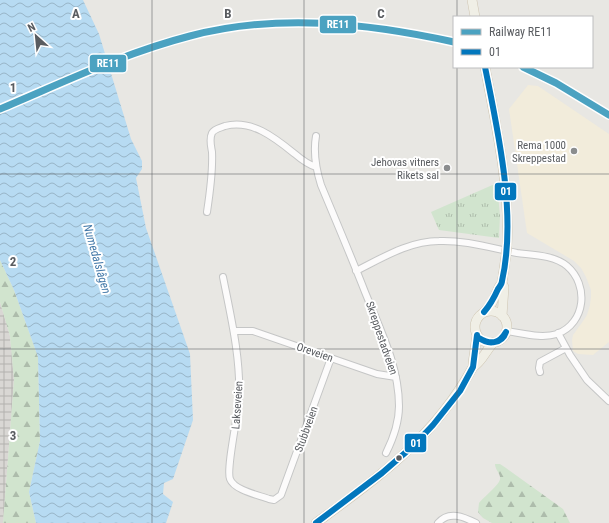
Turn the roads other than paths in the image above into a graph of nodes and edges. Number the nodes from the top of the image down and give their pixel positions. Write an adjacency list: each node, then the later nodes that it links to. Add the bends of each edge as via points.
1 (472, 0): 2 (main road)
2 (475, 16)
3 (486, 70): 9 (main road, via 505,180 508,218)
4 (316, 136): 5 (street, Skreppestadveien)
5 (316, 167): 6 (street, via 260,130 248,125 234,124 216,129 212,132 211,138 212,167); 7 (street, Skreppestadveien)
6 (207, 212)
7 (356, 271): 14 (street, via 399,250 439,241 460,242 557,260 572,272 580,285 582,300 577,318); 21 (street, Skreppestadveien, via 388,348)
8 (223, 277): 12 (street, Lakseveien)
9 (502, 284): 10 (main road); 11 (main road)
10 (484, 312): 11 (main road, via 495,311); 15 (main road, via 475,322)
11 (502, 316): 13 (main road, via 506,323)
12 (234, 331): 18 (street, Oreveien, via 253,331); 24 (street, Lakseveien, via 239,400 228,474 232,483 238,487 269,499)
13 (506, 331): 14 (street, via 546,336); 16 (main road, via 502,338)
14 (558, 334): 17 (street)
15 (477, 335): 16 (main road, via 484,342); 19 (main road)
16 (494, 342): 19 (main road)
17 (566, 348): 20 (street, via 540,362); 22 (street, via 587,380)
18 (331, 358): 21 (street, Oreveien, via 377,374); 24 (street, Stubbveien, via 284,490)
19 (473, 367): 25 (main road, via 448,408 413,446)
20 (540, 372)
21 (396, 377): 23 (street, Skreppestadveien, via 398,420)
22 (609, 401)
23 (386, 453)
24 (278, 498)
25 (316, 523)
26 (438, 523): 27 (street, via 452,516 464,517)
27 (476, 523)

